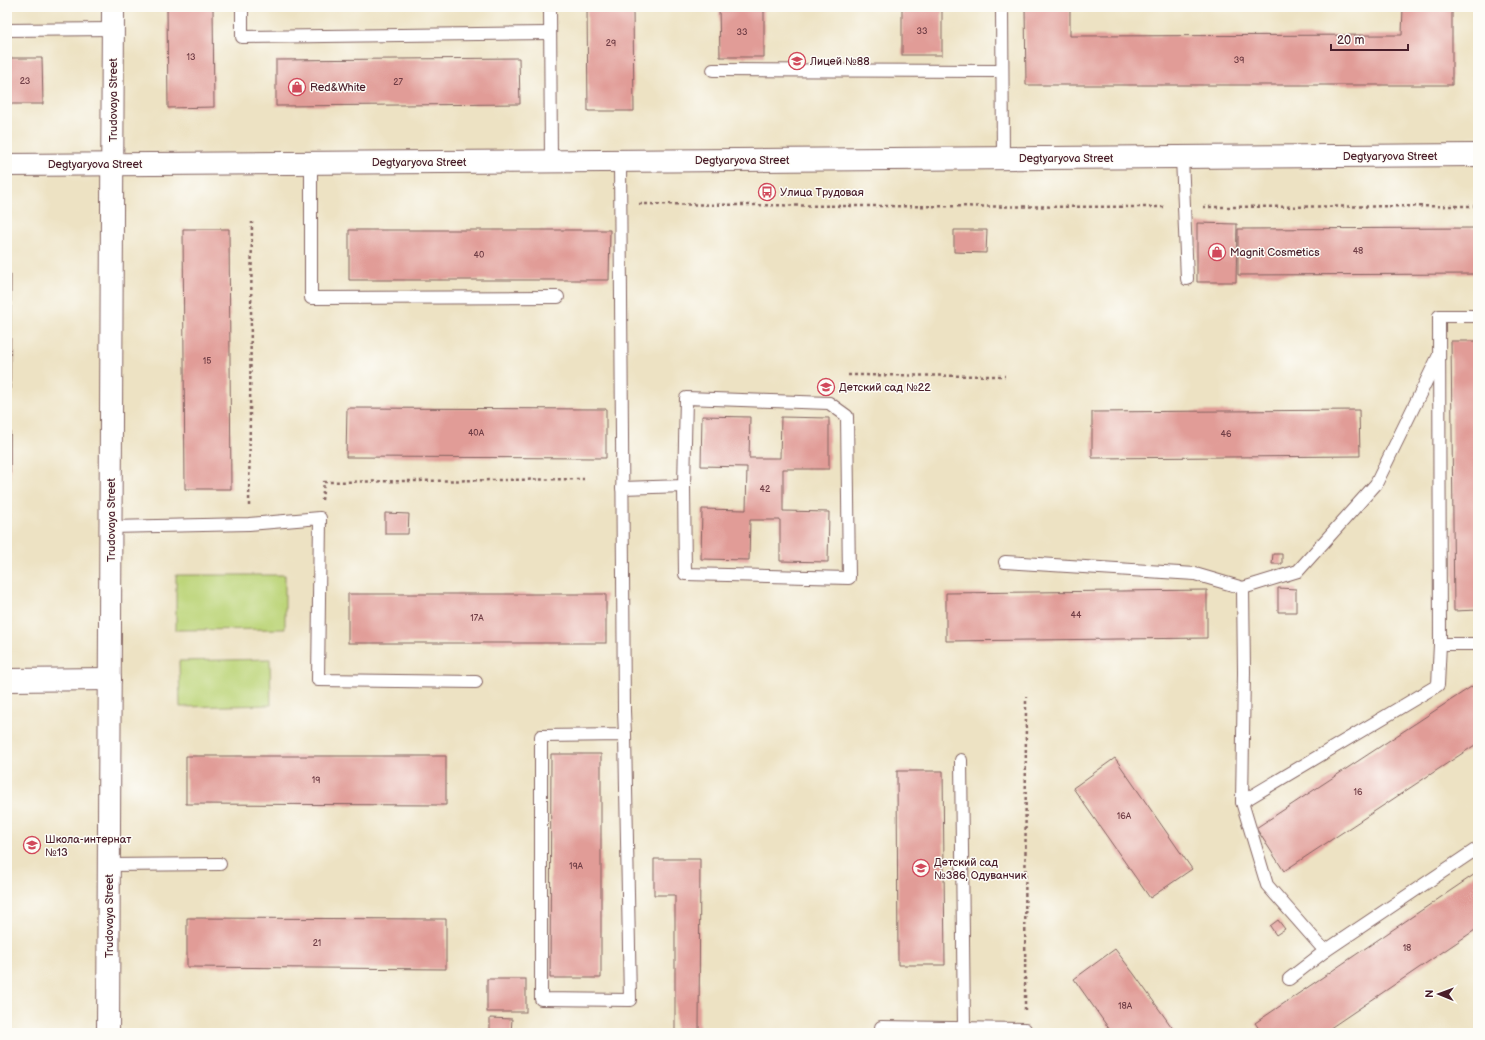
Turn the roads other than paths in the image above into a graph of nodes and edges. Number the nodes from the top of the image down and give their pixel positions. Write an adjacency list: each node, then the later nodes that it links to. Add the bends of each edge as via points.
1 (113, 7): 5 (street, Trudovaya Street)
2 (242, 7): 7 (lane, via 242,37)
3 (550, 7): 7 (lane)
4 (1002, 7): 9 (lane)
5 (113, 29): 6 (lane); 16 (street, Trudovaya Street)
6 (7, 30)
7 (550, 33): 13 (lane)
8 (713, 70): 9 (lane)
9 (1002, 71): 12 (lane)
10 (1478, 155): 11 (street, Degtyaryova Street)
11 (1182, 157): 12 (street, Degtyaryova Street); 18 (lane)
12 (1003, 158): 14 (street, Degtyaryova Street)
13 (551, 161): 14 (street, Degtyaryova Street); 15 (street, Degtyaryova Street)
14 (620, 161): 23 (lane)
15 (311, 163): 16 (street, Degtyaryova Street); 19 (lane, via 311,298)
16 (113, 164): 17 (street, Degtyaryova Street); 24 (street, Trudovaya Street)
17 (7, 165)
18 (1186, 279)
19 (558, 297)
20 (1478, 316): 21 (lane, via 1438,316)
21 (1439, 355): 26 (lane, via 1376,484 1298,572); 27 (lane)
22 (684, 486): 22 (lane, via 685,574 849,578 846,416 829,403 686,398); 23 (lane)
23 (622, 488): 32 (lane)
24 (111, 527): 29 (street, Trudovaya Street); 31 (lane, via 249,524 320,518 318,680)
25 (1005, 562): 26 (lane, via 1195,574)
26 (1243, 588): 34 (lane)
27 (1440, 644): 28 (lane); 34 (lane, via 1438,685)
28 (1478, 644)
29 (110, 679): 30 (street); 37 (street, Trudovaya Street)
30 (7, 680)
31 (476, 682)
32 (625, 735): 32 (lane, via 630,1000 541,999 541,736)
33 (961, 760): 41 (lane)
34 (1242, 802): 38 (lane, via 1267,885)
35 (1478, 848): 38 (lane)
36 (220, 864): 37 (lane)
37 (109, 865): 43 (street, Trudovaya Street)
38 (1325, 951): 39 (lane)
39 (1289, 979)
40 (881, 1028): 41 (lane)
41 (964, 1028): 42 (lane)
42 (1025, 1031)
43 (108, 1033)

